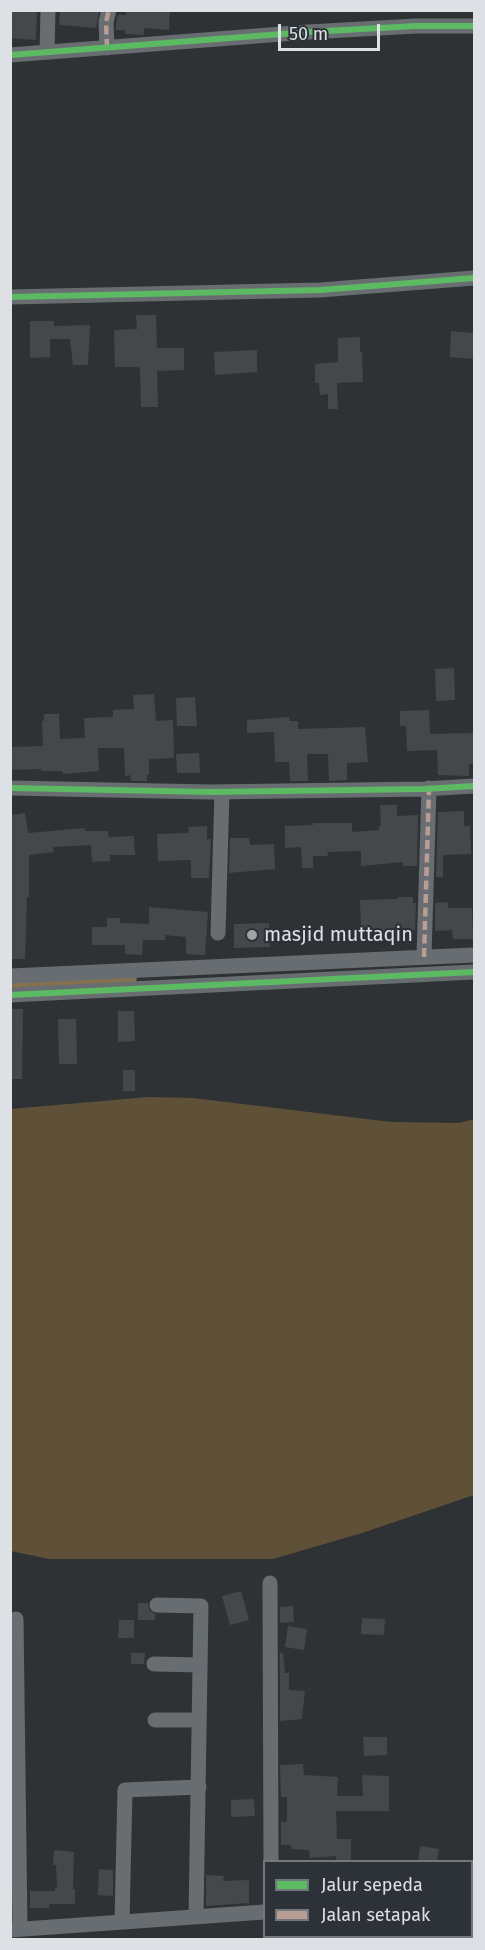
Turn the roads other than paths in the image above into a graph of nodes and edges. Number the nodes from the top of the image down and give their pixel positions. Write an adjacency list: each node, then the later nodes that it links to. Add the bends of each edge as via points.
1 (48, 10): 5 (street)
2 (109, 10): 4 (street)
3 (474, 26): 4 (street, via 308,32)
4 (107, 48): 5 (street)
5 (47, 52): 6 (street)
6 (10, 55)
7 (474, 278): 8 (street, via 320,290)
8 (10, 297)
9 (474, 786): 11 (street)
10 (10, 788): 12 (street)
11 (429, 788): 12 (street); 15 (street)
12 (222, 792): 13 (street)
13 (218, 933)
14 (474, 955): 15 (street)
15 (424, 957): 17 (street)
16 (474, 972): 18 (street)
17 (10, 976)
18 (10, 995)
19 (270, 1583): 27 (street)
20 (157, 1605): 23 (street, via 201,1606)
21 (16, 1619): 31 (street)
22 (154, 1664): 23 (street)
23 (200, 1665): 25 (street)
24 (155, 1720): 25 (street)
25 (199, 1720): 26 (street)
26 (199, 1787): 29 (street); 30 (street, via 125,1790)
27 (271, 1860)
28 (263, 1912): 29 (street)
29 (196, 1917): 30 (street)
30 (122, 1922): 31 (street)
31 (15, 1929)

